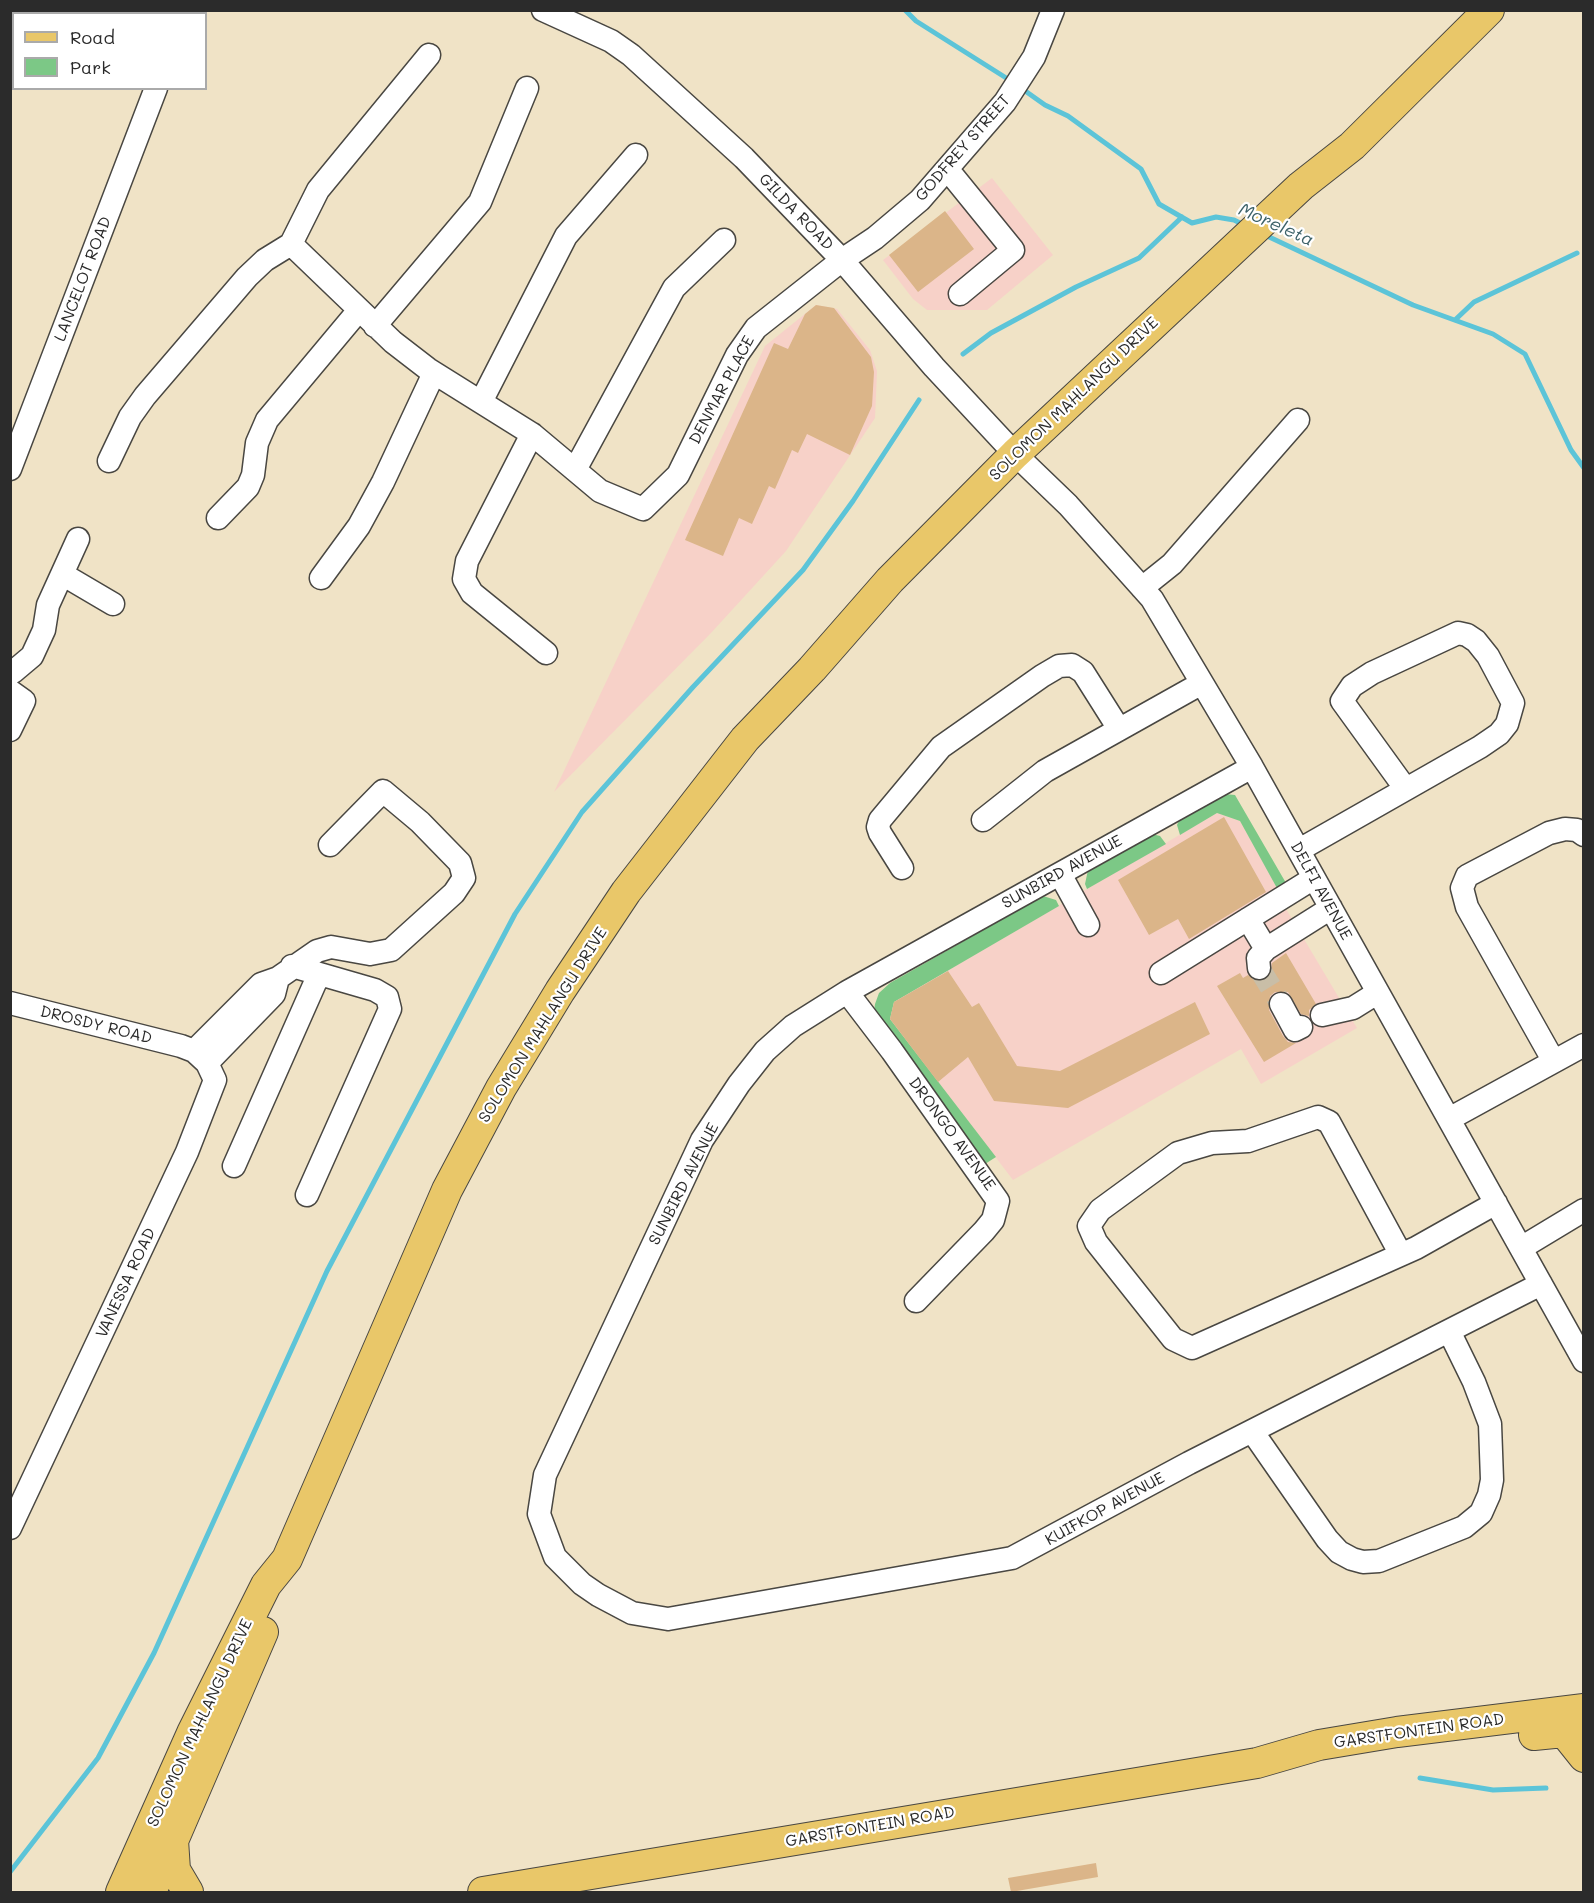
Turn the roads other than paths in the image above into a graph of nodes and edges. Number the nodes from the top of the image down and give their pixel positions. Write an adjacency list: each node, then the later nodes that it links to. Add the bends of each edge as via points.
1 (543, 10): 11 (street, GILDA ROAD, via 611,41 631,55 744,158)
2 (1053, 10): 8 (street, GODFREY STREET, via 1034,57 1005,102)
3 (1489, 10): 19 (main road, SOLOMON MAHLANGU DRIVE, via 1237,256 1128,375)
4 (429, 55): 10 (street, via 318,190)
5 (527, 88): 14 (street, via 480,202)
6 (155, 90): 22 (street, LANCELOT ROAD)
7 (636, 155): 16 (street, via 566,236)
8 (948, 170): 11 (street, GODFREY STREET, via 897,220); 12 (street, via 1013,250)
9 (724, 240): 21 (street, via 674,288)
10 (291, 244): 13 (street); 20 (street, via 247,277 145,396 130,417)
11 (842, 260): 19 (street, GILDA ROAD); 21 (street, DENMAR PLACE, via 746,340 678,475 644,509 600,491)
12 (960, 294)
13 (359, 310): 14 (street); 23 (street, via 267,420 257,443 248,487)
14 (375, 326): 15 (street)
15 (434, 373): 16 (street); 26 (street, via 378,491)
16 (481, 402): 18 (street)
17 (1298, 420): 27 (street, via 1172,564)
18 (532, 434): 21 (street); 29 (street, via 467,561 464,579 472,593)
19 (1021, 460): 27 (street, DELFI AVENUE, via 1068,505); 71 (main road, SOLOMON MAHLANGU DRIVE, via 908,584 812,669 745,738 626,892 501,1088 447,1190)
20 (110, 461)
21 (576, 468)
22 (10, 469)
23 (218, 518)
24 (78, 539): 25 (street)
25 (62, 574): 28 (street); 30 (street, via 32,657)
26 (321, 578)
27 (1142, 588): 31 (street, DELFI AVENUE)
28 (113, 604)
29 (546, 653)
30 (11, 678): 33 (street, via 24,701)
31 (1202, 683): 32 (street); 34 (street, DELFI AVENUE)
32 (1119, 729): 36 (street, via 1045,771); 40 (street, via 1083,672 1072,665 1059,666 1042,676 941,747 880,820 880,833)
33 (10, 730)
34 (1252, 767): 39 (street, DELFI AVENUE); 41 (street, SUNBIRD AVENUE)
35 (1405, 788): 35 (street, via 1342,701 1352,686 1372,673 1458,633 1467,635 1488,656 1513,703 1512,714 1499,734); 39 (street)
36 (983, 820)
37 (1584, 836): 57 (street, via 1577,830 1549,833 1467,876 1462,888 1467,907)
38 (330, 845): 46 (street, via 383,791 460,863 464,878 454,893 391,950 370,954 323,948)
39 (1299, 850): 42 (street, DELFI AVENUE)
40 (902, 868)
41 (1060, 874): 45 (street); 49 (street, SUNBIRD AVENUE)
42 (1314, 878): 43 (street, DELFI AVENUE); 44 (street)
43 (1331, 908): 44 (street, via 1263,958); 50 (street, DELFI AVENUE)
44 (1248, 919): 47 (street)
45 (1088, 925)
46 (285, 972): 48 (street); 56 (street, via 274,994)
47 (1161, 973)
48 (319, 974): 59 (street); 60 (street, via 375,990 387,997 390,1009)
49 (847, 992): 66 (street, DRONGO AVENUE, via 998,1201 993,1220 984,1231); 72 (street, SUNBIRD AVENUE, via 793,1026 765,1051 702,1140 545,1475 539,1514 555,1557 582,1584)
50 (1377, 993): 53 (street, via 1353,1008); 58 (street, DELFI AVENUE)
51 (10, 1003): 56 (street, DROSDY ROAD)
52 (1281, 1004): 54 (street, via 1295,1030)
53 (1322, 1015)
54 (1301, 1027)
55 (1584, 1045): 57 (street)
56 (194, 1053): 70 (street, VANESSA ROAD, via 214,1080 188,1152)
57 (1553, 1060): 58 (street)
58 (1449, 1119): 61 (street, DELFI AVENUE)
59 (234, 1166)
60 (307, 1195)
61 (1496, 1203): 63 (street, DELFI AVENUE); 64 (street)
62 (1579, 1218): 63 (street)
63 (1521, 1248): 65 (street, DELFI AVENUE)
64 (1400, 1253): 64 (street, via 1192,1348 1173,1339 1096,1242 1089,1226 1100,1210 1178,1153 1212,1143 1248,1141 1318,1117 1329,1122)
65 (1541, 1284): 67 (street, KUIFKOP AVENUE); 68 (street, DELFI AVENUE)
66 (916, 1301)
67 (1449, 1331): 69 (street, KUIFKOP AVENUE); 69 (street, via 1490,1424 1489,1495 1481,1513 1464,1527 1379,1561 1352,1559 1327,1539)
68 (1584, 1360)
69 (1252, 1431): 72 (street, KUIFKOP AVENUE, via 1012,1558 668,1619)
70 (10, 1528)
71 (287, 1559): 77 (main road, SOLOMON MAHLANGU DRIVE, via 282,1589); 78 (main road, SOLOMON MAHLANGU DRIVE, via 266,1585 192,1733)
72 (632, 1613)
73 (1584, 1709): 76 (main road, GARSTFONTEIN ROAD, via 1397,1732 1319,1745)
74 (1574, 1731): 75 (main road); 76 (main road, GARSTFONTEIN ROAD, via 1396,1748 1289,1765)
75 (1584, 1757)
76 (1257, 1763): 81 (main road, GARSTFONTEIN ROAD)
77 (173, 1840): 79 (main road, SOLOMON MAHLANGU DRIVE); 80 (main road, via 175,1870)
78 (121, 1893)
79 (151, 1893)
80 (188, 1893)
81 (483, 1893)

